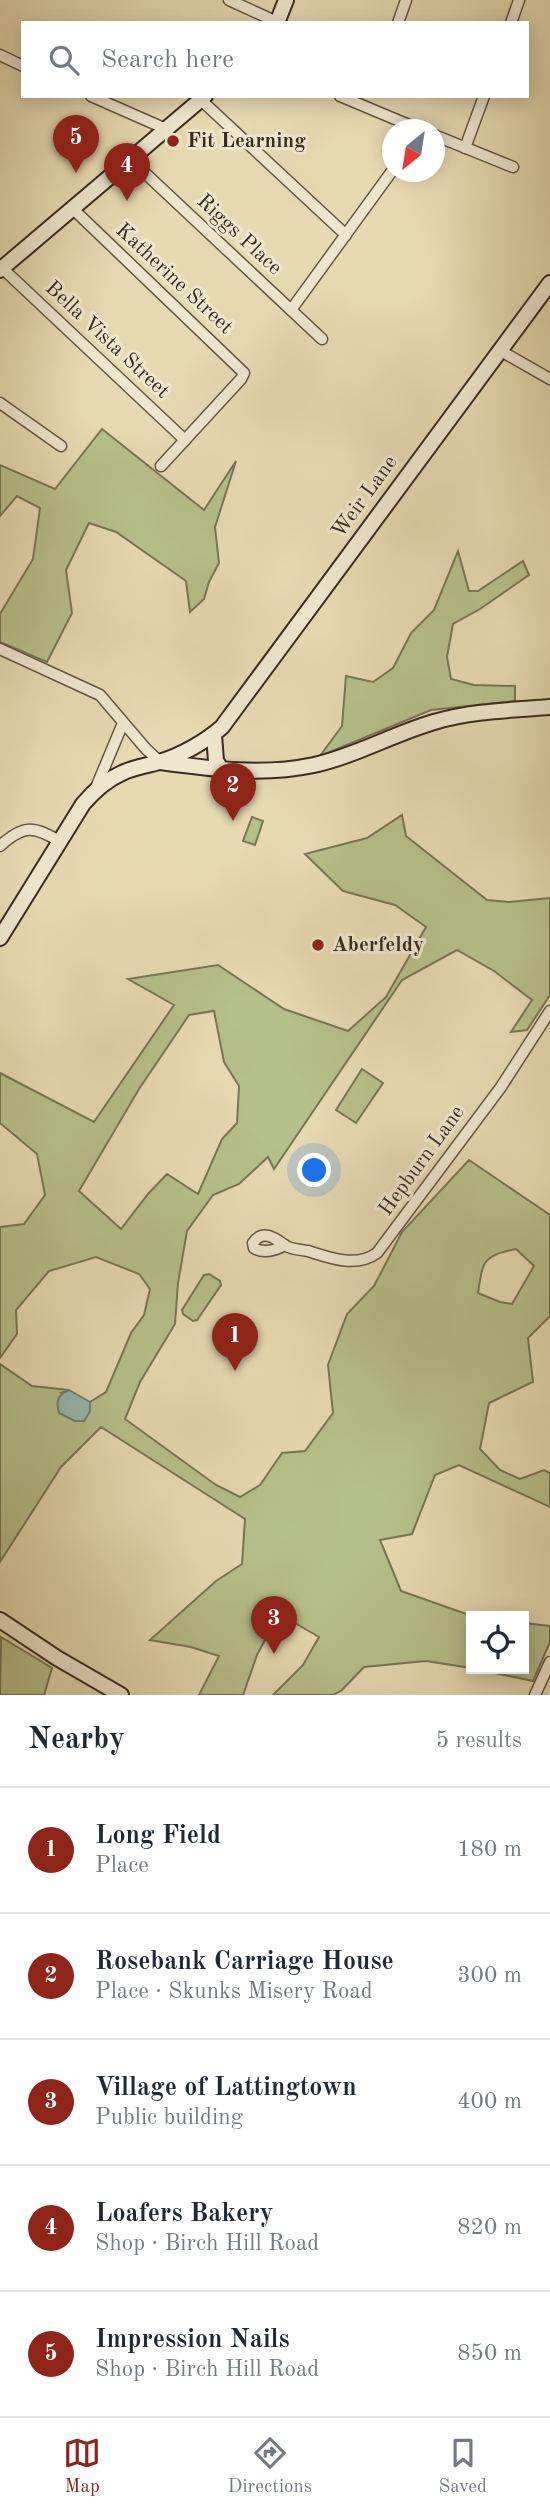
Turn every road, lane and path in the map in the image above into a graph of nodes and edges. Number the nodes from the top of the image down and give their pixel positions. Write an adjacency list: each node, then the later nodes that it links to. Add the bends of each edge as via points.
1 (229, 0): 5 (street)
2 (286, 0): 6 (street)
3 (406, 0): 7 (street)
4 (519, 0): 8 (street)
5 (275, 21)
6 (277, 21)
7 (399, 21)
8 (512, 21)
9 (0, 55): 10 (street)
10 (21, 65)
11 (96, 98): 18 (street)
12 (203, 98): 18 (street); 25 (street)
13 (345, 98): 16 (street)
14 (370, 98): 16 (street)
15 (483, 98): 20 (street)
16 (367, 107): 17 (street)
17 (394, 119)
18 (166, 129): 21 (street)
19 (445, 139): 20 (street)
20 (465, 148): 22 (street)
21 (130, 159): 24 (street); 28 (street, Riggs Place)
22 (513, 167)
23 (385, 182): 25 (street)
24 (72, 208): 26 (street); 33 (street, Katherine Street, via 243,370 242,379)
25 (346, 235): 28 (street)
26 (1, 269): 33 (street, Bella Vista Street)
27 (550, 283): 30 (street, Weir Lane)
28 (291, 310): 29 (street, Riggs Place)
29 (322, 339)
30 (501, 351): 31 (street); 39 (street, Weir Lane)
31 (550, 379)
32 (0, 404): 34 (street)
33 (185, 440): 35 (street)
34 (61, 446)
35 (161, 466)
36 (0, 649): 38 (street, via 100,695)
37 (550, 707): 41 (street, via 443,719 314,765 258,773)
38 (123, 723): 40 (street); 42 (street)
39 (214, 735): 40 (street, Weir Lane); 41 (street, via 216,761)
40 (160, 762): 41 (street); 42 (street, via 133,768)
41 (222, 770)
42 (94, 792): 43 (street)
43 (61, 842): 44 (street, via 42,831 25,829); 45 (street)
44 (0, 846)
45 (0, 938)
46 (550, 1011): 47 (street, Hepburn Lane, via 496,1093 377,1253 355,1262)
47 (285, 1245)
48 (0, 1620): 50 (street)
49 (550, 1662): 51 (street)
50 (121, 1695)
51 (535, 1695)

